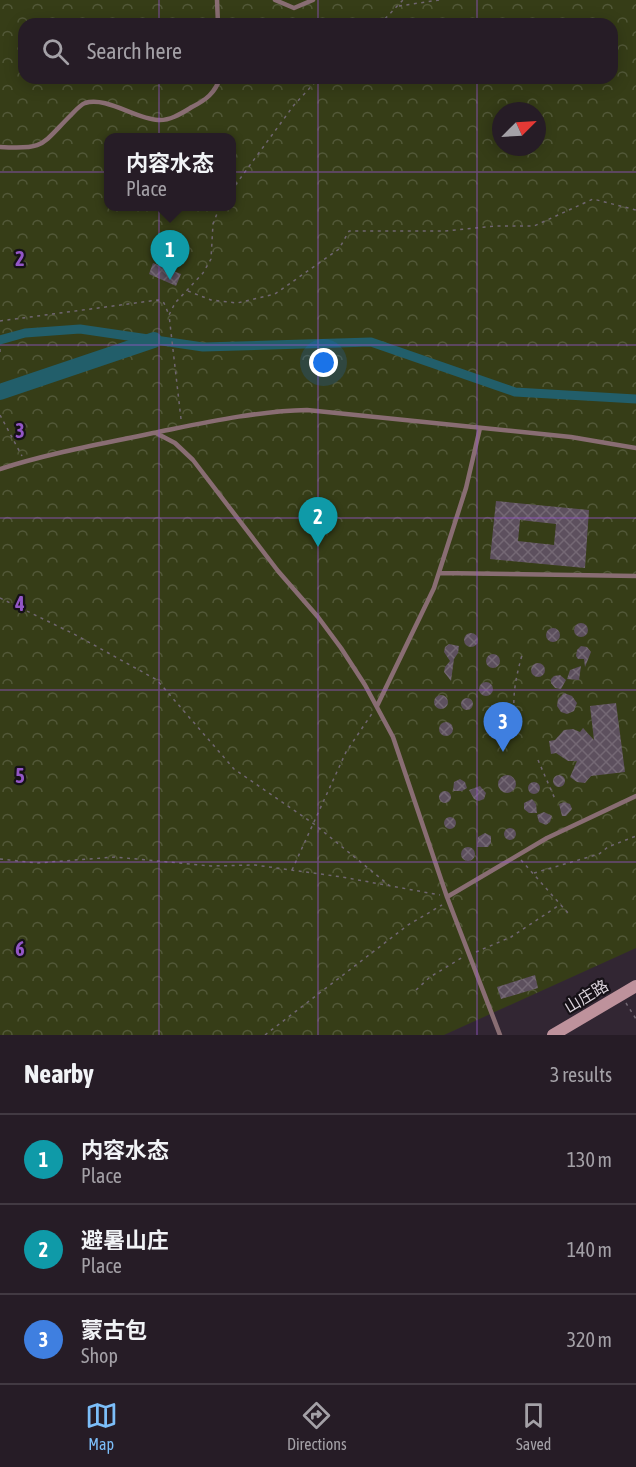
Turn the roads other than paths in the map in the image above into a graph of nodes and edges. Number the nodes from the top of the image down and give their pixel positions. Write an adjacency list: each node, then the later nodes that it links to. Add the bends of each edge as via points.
1 (217, 0): 4 (lane)
2 (274, 0): 3 (lane, via 294,8)
3 (313, 0)
4 (218, 18)
5 (217, 84): 6 (lane, via 209,96 175,116 158,120 100,103 86,104 39,145 27,149)
6 (0, 147)
7 (480, 428): 8 (lane, via 307,410); 9 (lane); 11 (lane)
8 (156, 433): 10 (lane); 13 (lane, via 175,443 193,460 336,640)
9 (636, 448)
10 (0, 470)
11 (440, 573): 12 (lane); 13 (lane)
12 (636, 576)
13 (377, 706): 15 (lane, via 393,737)
14 (636, 796): 15 (lane, via 547,838)
15 (448, 899): 17 (lane)
16 (636, 986): 18 (main road, 山庄路)
17 (500, 1035)
18 (553, 1035)

